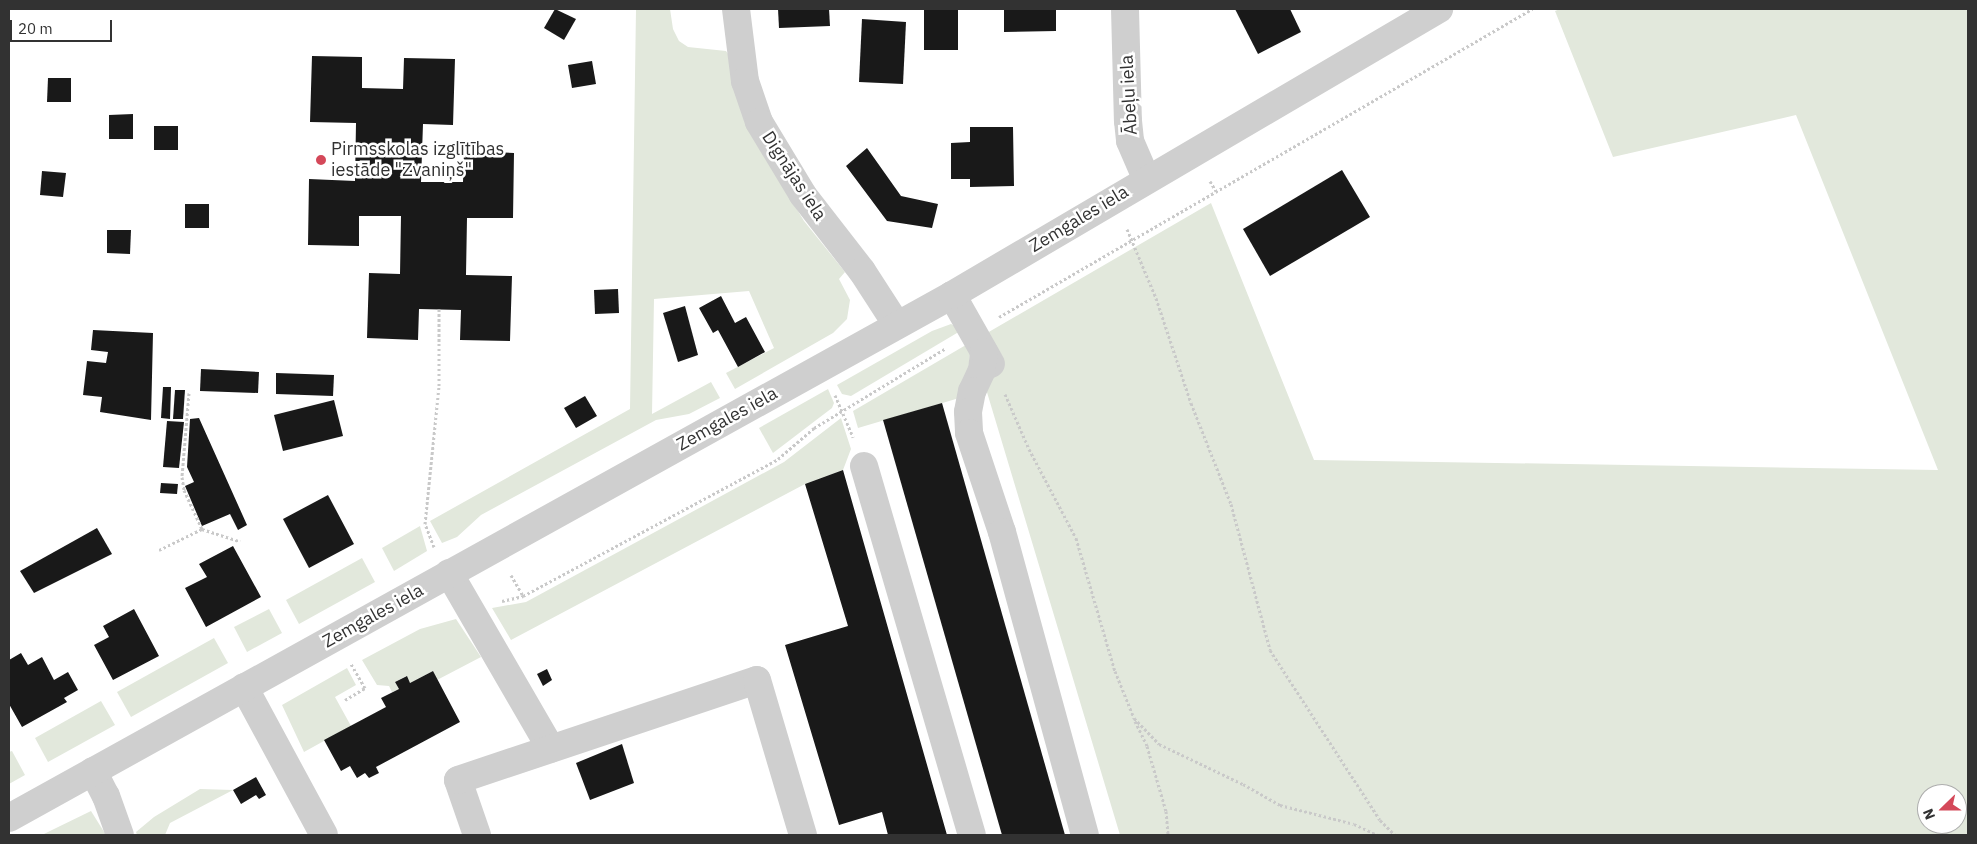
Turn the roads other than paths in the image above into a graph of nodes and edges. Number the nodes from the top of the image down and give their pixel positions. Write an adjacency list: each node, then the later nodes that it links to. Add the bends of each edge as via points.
1 (736, 9): 6 (street, Dignājas iela, via 745,81 759,122 803,195 862,270)
2 (1125, 9): 4 (street, Ābeļu iela, via 1130,142)
3 (1439, 9): 4 (street, Zemgales iela)
4 (1146, 178): 5 (street, Zemgales iela)
5 (952, 295): 6 (street, Zemgales iela); 18 (street, via 983,349 982,370 972,390 968,412 969,433 1002,532)
6 (896, 325): 8 (street, Zemgales iela)
7 (864, 466): 17 (street)
8 (443, 564): 9 (street, Zemgales iela); 10 (street)
9 (244, 687): 11 (street, Zemgales iela); 14 (street)
10 (551, 749): 15 (street, via 458,780); 16 (street, via 757,680)
11 (93, 771): 12 (street, Zemgales iela); 13 (street)
12 (9, 818)
13 (120, 835)
14 (324, 835)
15 (477, 835)
16 (803, 835)
17 (972, 835)
18 (1085, 835)

